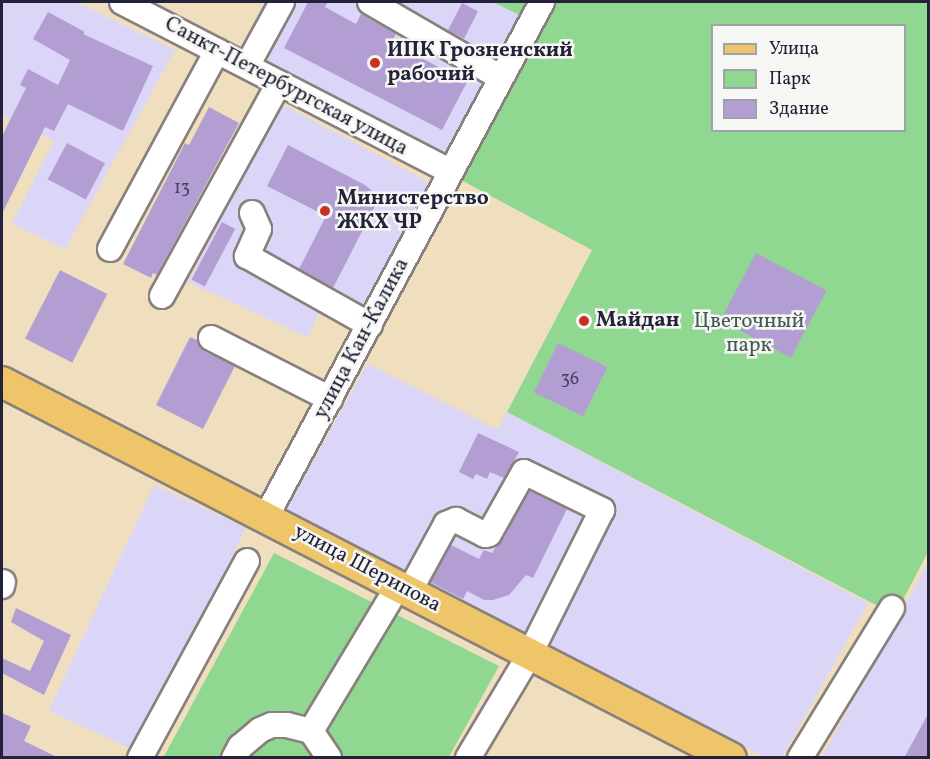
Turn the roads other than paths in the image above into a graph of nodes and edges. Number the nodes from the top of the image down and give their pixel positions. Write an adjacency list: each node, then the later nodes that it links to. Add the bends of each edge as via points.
1 (122, 2): 5 (street, Санкт-Петербургская улица)
2 (281, 2): 6 (street)
3 (370, 2): 7 (street)
4 (542, 2): 7 (street, улица Кан-Калика)
5 (218, 51): 6 (street, Санкт-Петербургская улица); 11 (street)
6 (247, 66): 8 (street, Санкт-Петербургская улица)
7 (501, 78): 9 (street, улица Кан-Калика)
8 (279, 82): 9 (street, Санкт-Петербургская улица); 12 (street)
9 (451, 172): 13 (street, улица Кан-Калика)
10 (252, 213): 13 (street, via 259,229 247,256)
11 (110, 249)
12 (162, 296)
13 (370, 325): 16 (street, улица Кан-Калика)
14 (211, 338): 16 (street)
15 (2, 382): 17 (main road, улица Шерипова)
16 (330, 399): 17 (street, улица Кан-Калика)
17 (266, 517): 19 (main road, улица Шерипова)
18 (247, 561): 23 (street)
19 (404, 589): 21 (main road, улица Шерипова); 21 (street, via 446,524 456,520 489,534 524,471 602,510); 22 (street)
20 (892, 608): 28 (street)
21 (530, 654): 26 (street); 27 (main road, улица Шерипова)
22 (311, 731): 24 (street, via 272,726 249,738); 25 (street)
23 (140, 758)
24 (234, 758)
25 (329, 758)
26 (468, 758)
27 (731, 758)
28 (800, 758)

